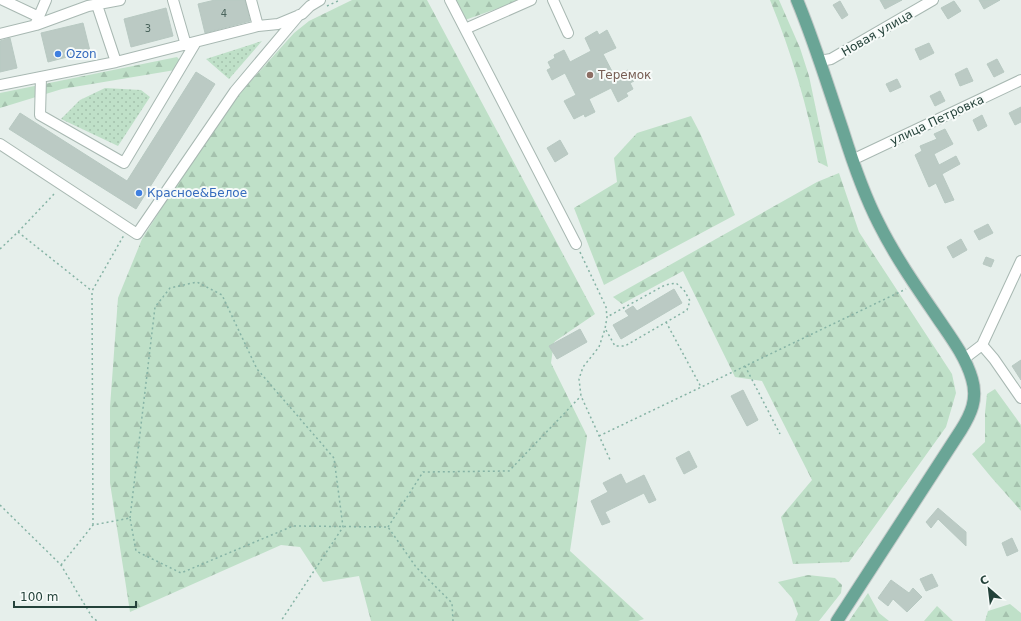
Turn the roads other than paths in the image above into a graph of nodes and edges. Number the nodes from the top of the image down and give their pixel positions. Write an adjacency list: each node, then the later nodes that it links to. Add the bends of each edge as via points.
1 (3, 0): 15 (street)
2 (46, 0): 15 (street)
3 (120, 0): 13 (street)
4 (173, 0): 20 (street)
5 (251, 0): 16 (street)
6 (320, 0): 12 (street)
7 (450, 0): 17 (street)
8 (531, 0): 17 (street)
9 (553, 0): 18 (street)
10 (797, 0): 21 (main road)
11 (933, 0): 21 (street, Новая улица, via 831,60)
12 (312, 3): 14 (street)
13 (90, 4): 15 (street); 22 (street)
14 (299, 15): 16 (street, via 278,24); 26 (street, via 234,91 138,234)
15 (37, 21): 19 (street)
16 (258, 26): 20 (street)
17 (465, 29): 28 (street)
18 (568, 33)
19 (0, 34)
20 (191, 44): 22 (street); 23 (street, via 124,164 40,115)
21 (820, 61): 27 (main road)
22 (116, 62): 23 (street)
23 (41, 77): 25 (street)
24 (1021, 80): 27 (street, улица Петровка)
25 (0, 85)
26 (0, 144)
27 (852, 160): 31 (main road, via 879,224 915,284)
28 (576, 244)
29 (1021, 261): 30 (street)
30 (982, 345): 31 (street); 32 (street)
31 (965, 358): 34 (main road, via 975,392 968,418)
32 (1017, 386): 33 (street)
33 (1021, 398)
34 (837, 621)

